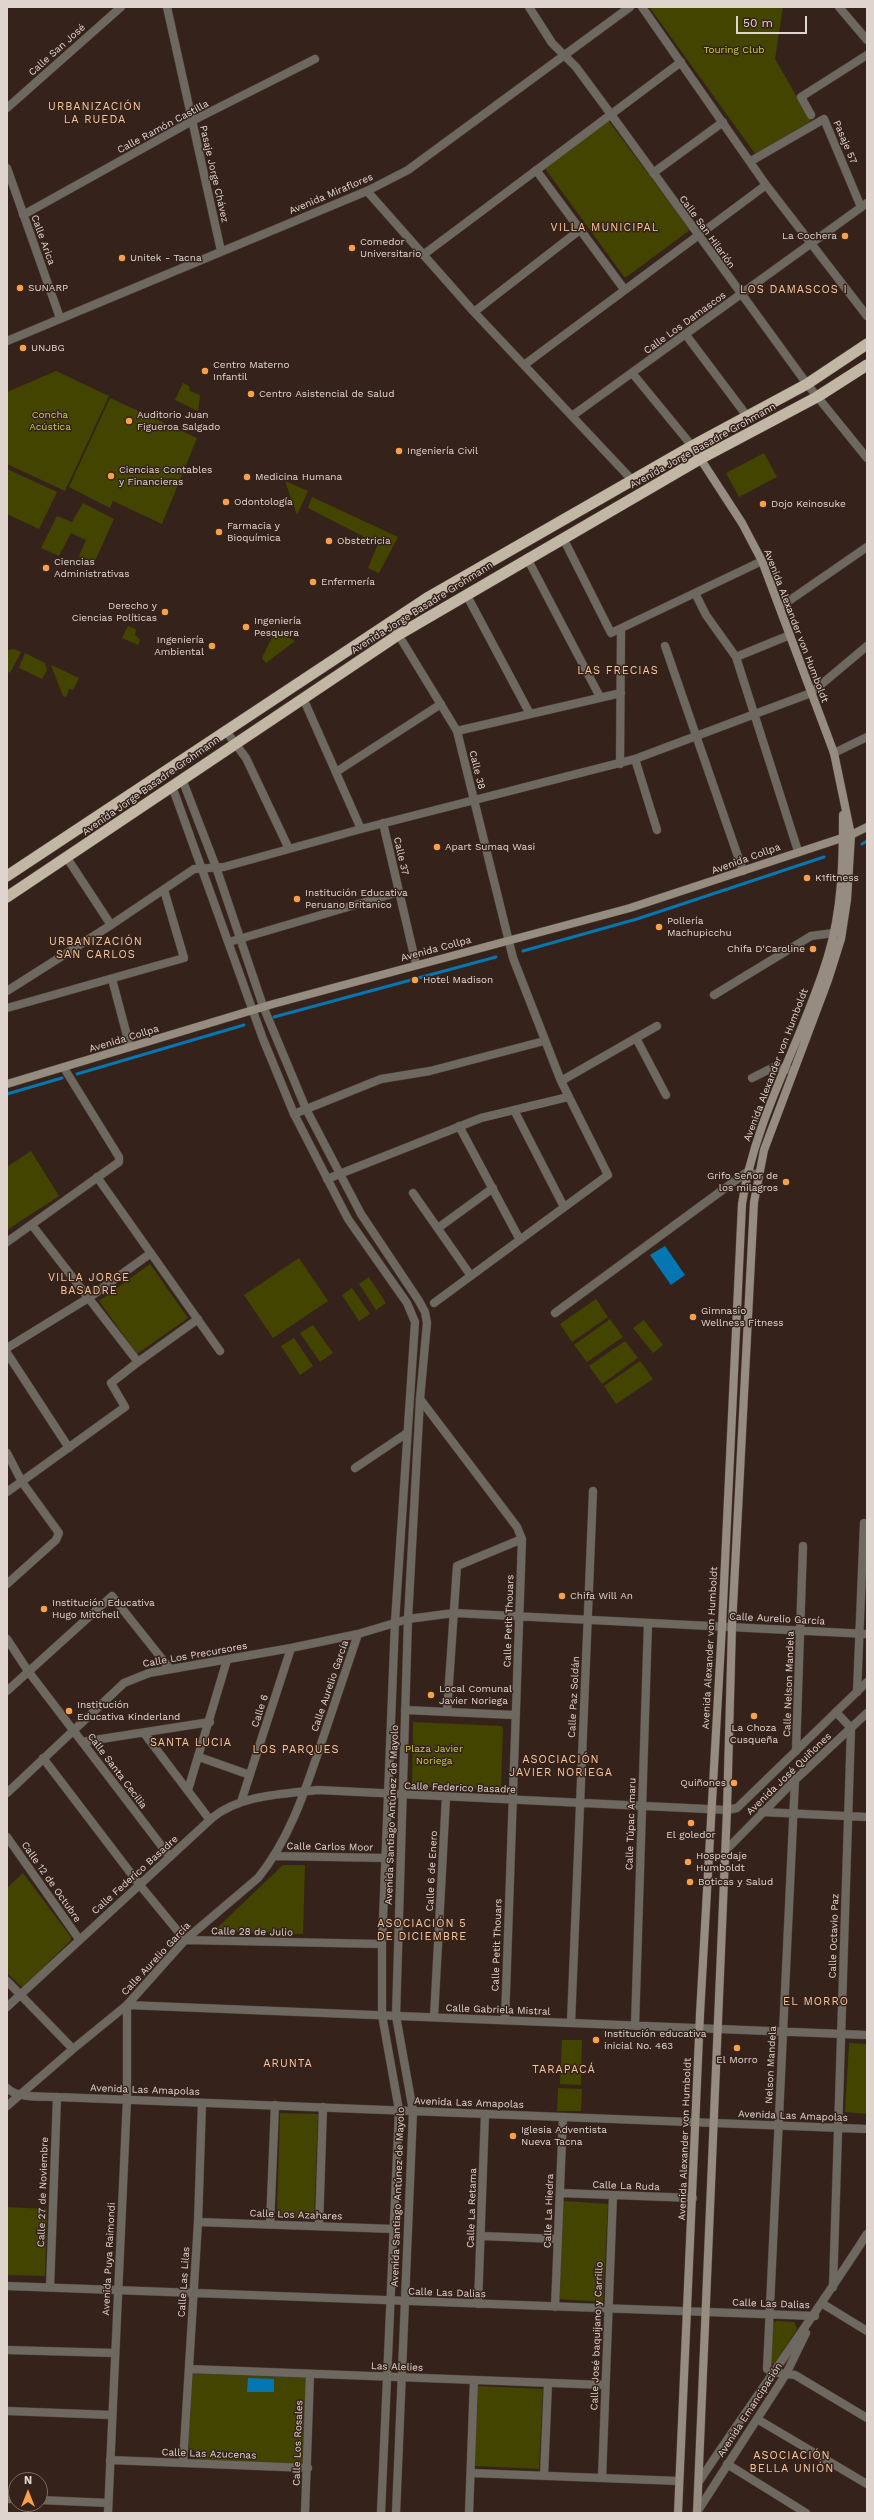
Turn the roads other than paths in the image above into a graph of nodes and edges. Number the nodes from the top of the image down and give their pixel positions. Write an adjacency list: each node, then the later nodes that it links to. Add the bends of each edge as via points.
1 (121, 7): 12 (street, Calle San José)
2 (167, 7): 15 (street, Pasaje Jorge Chávez)
3 (529, 7): 8 (street, Calle San Hilarión, via 552,42)
4 (630, 7): 8 (street, Avenida Miraflores)
5 (642, 7): 11 (street)
6 (841, 8): 7 (street)
7 (867, 40)
8 (564, 54): 13 (street, Calle San Hilarión); 22 (street, Avenida Miraflores, via 408,170)
9 (867, 55): 14 (street, via 801,97)
10 (315, 59): 15 (street, Calle Ramón Castilla)
11 (681, 62): 13 (street); 16 (street)
12 (7, 108)
13 (610, 113): 19 (street); 20 (street, Calle San Hilarión)
14 (811, 115)
15 (192, 121): 24 (street, Calle Ramón Castilla); 28 (street, Pasaje Jorge Chávez)
16 (723, 122): 17 (street); 20 (street)
17 (751, 161): 21 (street); 23 (street, Pasaje 57, via 824,119)
18 (7, 168): 24 (street, Calle Arica)
19 (536, 170): 25 (street); 29 (street)
20 (653, 173): 26 (street, Calle San Hilarión)
21 (766, 185): 26 (street); 27 (street)
22 (367, 191): 28 (street, Avenida Miraflores); 29 (street)
23 (864, 205): 27 (street, Calle Los Damascos)
24 (23, 215): 34 (street, Calle Arica)
25 (581, 229): 30 (street); 32 (street)
26 (698, 236): 30 (street); 31 (street, Calle San Hilarión)
27 (811, 242): 31 (street, Calle Los Damascos); 33 (street)
28 (221, 251): 34 (street, Avenida Miraflores)
29 (423, 255): 32 (street)
30 (624, 289): 38 (street)
31 (740, 294): 35 (street, Calle Los Damascos); 41 (street, Calle San Hilarión)
32 (474, 312): 38 (street)
33 (867, 316)
34 (60, 318): 36 (street, Avenida Miraflores)
35 (686, 335): 40 (street, Calle Los Damascos); 44 (street)
36 (7, 341)
37 (867, 344): 41 (highway, Avenida Jorge Basadre Grohmann)
38 (524, 365): 43 (street)
39 (867, 365): 42 (highway, Avenida Jorge Basadre Grohmann)
40 (633, 374): 43 (street, Calle Los Damascos); 45 (street, Avenida Alexander von Humboldt)
41 (806, 384): 42 (street, Calle San Hilarión); 44 (highway, Avenida Jorge Basadre Grohmann)
42 (817, 397): 46 (street, Calle San Hilarión); 47 (highway, Avenida Jorge Basadre Grohmann)
43 (572, 416): 48 (street)
44 (747, 416): 45 (highway, Avenida Jorge Basadre Grohmann)
45 (692, 446): 47 (main road, Avenida Alexander von Humboldt); 48 (highway, Avenida Jorge Basadre Grohmann)
46 (867, 458)
47 (700, 459): 49 (highway, Avenida Jorge Basadre Grohmann); 52 (main road, Avenida Alexander von Humboldt, via 742,523)
48 (633, 481): 56 (highway, Avenida Jorge Basadre Grohmann, via 457,580)
49 (563, 538): 51 (highway, Avenida Jorge Basadre Grohmann); 57 (street, via 611,633)
50 (867, 547): 55 (street)
51 (527, 558): 54 (highway, Avenida Jorge Basadre Grohmann); 66 (street)
52 (762, 561): 53 (street); 55 (main road, Avenida Alexander von Humboldt)
53 (695, 593): 57 (street); 62 (street, via 706,615)
54 (466, 594): 58 (highway, Avenida Jorge Basadre Grohmann); 68 (street)
55 (780, 607): 59 (main road, Avenida Alexander von Humboldt)
56 (390, 621): 58 (street, Calle 38); 70 (highway, Avenida Jorge Basadre Grohmann)
57 (621, 630): 63 (street)
58 (398, 635): 65 (highway, Avenida Jorge Basadre Grohmann); 67 (street, Calle 38)
59 (790, 635): 62 (street); 64 (main road, Avenida Alexander von Humboldt)
60 (665, 646): 72 (street)
61 (867, 646): 64 (street)
62 (736, 657): 69 (street)
63 (621, 693): 66 (street); 77 (street)
64 (811, 693): 69 (street); 75 (main road, Avenida Alexander von Humboldt)
65 (303, 698): 74 (highway, Avenida Jorge Basadre Grohmann); 78 (street)
66 (600, 698): 68 (street)
67 (441, 704): 71 (street, Calle 38); 78 (street)
68 (530, 714): 71 (street)
69 (754, 714): 72 (street); 88 (street)
70 (225, 730): 74 (street); 93 (highway, Avenida Jorge Basadre Grohmann, via 88,825)
71 (457, 731): 81 (street, Calle 38)
72 (697, 736): 76 (street); 92 (street)
73 (867, 737): 75 (street)
74 (234, 744): 79 (highway, Avenida Jorge Basadre Grohmann); 87 (street, via 246,758)
75 (834, 754): 86 (main road, Avenida Alexander von Humboldt)
76 (635, 759): 77 (street); 85 (street)
77 (620, 764): 81 (street)
78 (336, 772): 84 (street)
79 (182, 779): 80 (highway, Avenida Jorge Basadre Grohmann); 91 (street, Avenida Santiago Antúnez de Mayolo)
80 (172, 786): 89 (highway, Avenida Jorge Basadre Grohmann); 90 (street, Avenida Santiago Antúnez de Mayolo)
81 (474, 799): 82 (street); 100 (street, Calle 38)
82 (383, 823): 84 (street); 95 (street, Calle 37)
83 (867, 826): 86 (main road, Avenida Collpa)
84 (361, 829): 87 (street)
85 (657, 830)
86 (847, 836): 88 (main road, Avenida Collpa); 98 (main road, Avenida Alexander von Humboldt, via 847,900)
87 (289, 849): 91 (street)
88 (798, 851): 92 (main road, Avenida Collpa)
89 (67, 858): 96 (highway, Avenida Jorge Basadre Grohmann); 97 (street)
90 (202, 867): 91 (street); 94 (street, via 194,869); 101 (street, Avenida Santiago Antúnez de Mayolo)
91 (216, 868): 99 (street, Avenida Santiago Antúnez de Mayolo)
92 (743, 871): 100 (main road, Avenida Collpa, via 630,908)
93 (7, 876)
94 (164, 890): 97 (street); 103 (street, via 184,958)
95 (399, 892): 99 (street); 102 (street, Calle 37)
96 (7, 897)
97 (112, 925): 104 (street)
98 (838, 932): 105 (street, via 811,936); 114 (main road, Avenida Alexander von Humboldt); 115 (main road, Avenida Alexander von Humboldt, via 828,980)
99 (240, 938): 101 (street); 106 (street, Avenida Santiago Antúnez de Mayolo)
100 (509, 940): 102 (main road, Avenida Collpa); 111 (street, Calle 38, via 516,970)
101 (229, 942): 108 (street, Avenida Santiago Antúnez de Mayolo)
102 (416, 964): 106 (main road, Avenida Collpa)
103 (112, 979): 107 (street); 112 (street)
104 (7, 991)
105 (714, 995)
106 (263, 1006): 108 (main road, Avenida Collpa); 121 (street, Avenida Santiago Antúnez de Mayolo)
107 (7, 1008)
108 (253, 1010): 112 (main road, Avenida Collpa); 123 (street, Avenida Santiago Antúnez de Mayolo)
109 (657, 1026): 110 (street)
110 (636, 1038): 117 (street); 119 (street)
111 (544, 1041): 117 (street, Calle 38); 121 (street, via 430,1071 381,1079)
112 (130, 1047): 113 (main road, Avenida Collpa)
113 (64, 1068): 118 (main road, Avenida Collpa); 128 (street, via 120,1157 117,1164)
114 (784, 1068): 115 (street); 116 (street, via 774,1067); 125 (main road, Avenida Alexander von Humboldt)
115 (793, 1072): 127 (main road, Avenida Alexander von Humboldt, via 769,1136)
116 (752, 1078)
117 (561, 1081): 120 (street, Calle 38)
118 (7, 1084)
119 (666, 1095)
120 (568, 1097): 122 (street); 132 (street, Calle 38, via 608,1175)
121 (306, 1109): 123 (street); 126 (street, Avenida Santiago Antúnez de Mayolo)
122 (514, 1110): 124 (street); 132 (street)
123 (294, 1114): 129 (street, Avenida Santiago Antúnez de Mayolo)
124 (459, 1126): 126 (street); 130 (street)
125 (747, 1172): 127 (street); 141 (street); 147 (main road, Avenida Alexander von Humboldt, via 742,1210)
126 (338, 1174): 129 (street); 149 (street, Avenida Santiago Antúnez de Mayolo, via 425,1312 427,1323)
127 (759, 1175): 148 (main road, Avenida Alexander von Humboldt, via 754,1209)
128 (97, 1177): 133 (street); 137 (street)
129 (327, 1179): 151 (street, Avenida Santiago Antúnez de Mayolo, via 348,1218 413,1314 415,1330)
130 (493, 1188): 134 (street); 135 (street)
131 (413, 1192): 134 (street)
132 (564, 1207): 135 (street)
133 (32, 1225): 136 (street); 139 (street)
134 (438, 1228): 138 (street)
135 (520, 1240): 138 (street)
136 (7, 1242)
137 (151, 1253): 139 (street); 142 (street)
138 (471, 1276): 140 (street)
139 (90, 1297): 143 (street); 146 (street)
140 (434, 1303)
141 (555, 1313)
142 (198, 1320): 144 (street); 146 (street)
143 (7, 1348)
144 (220, 1350)
145 (7, 1353): 152 (street)
146 (138, 1362): 152 (street, via 111,1384 126,1407)
147 (733, 1392): 148 (main road); 168 (main road, Avenida Alexander von Humboldt)
148 (744, 1392): 169 (main road, Avenida Alexander von Humboldt)
149 (420, 1399): 150 (street, Avenida Santiago Antúnez de Mayolo); 159 (street, via 517,1528)
150 (419, 1426): 151 (street); 165 (street, Avenida Santiago Antúnez de Mayolo)
151 (407, 1433): 154 (street); 166 (street, Avenida Santiago Antúnez de Mayolo)
152 (69, 1448): 155 (street)
153 (7, 1453): 155 (street)
154 (355, 1468)
155 (22, 1482): 157 (street); 161 (street, via 59,1533 56,1540)
156 (593, 1491): 164 (street, Calle Paz Soldán)
157 (7, 1492)
158 (864, 1523): 172 (street)
159 (522, 1539): 162 (street, via 457,1566); 163 (street, Calle Petit Thouars)
160 (803, 1546): 170 (street, Calle Nelson Mandela)
161 (7, 1584)
162 (454, 1613): 163 (street, Calle Aurelio García); 165 (street, Calle Aurelio García); 182 (street)
163 (520, 1616): 164 (street, Calle Aurelio García); 185 (street, Calle Petit Thouars)
164 (587, 1618): 167 (street, Calle Aurelio García); 204 (street, Calle Paz Soldán)
165 (408, 1619): 166 (street, Calle Aurelio García); 181 (street, Avenida Santiago Antúnez de Mayolo)
166 (394, 1622): 171 (street, Calle Aurelio García); 199 (street, Avenida Santiago Antúnez de Mayolo)
167 (648, 1623): 168 (street, Calle Aurelio García); 205 (street, Calle Túpac Amaru)
168 (722, 1626): 169 (street, Calle Aurelio García); 206 (main road, Avenida Alexander von Humboldt)
169 (732, 1626): 170 (street, Calle Aurelio García); 207 (main road, Avenida Alexander von Humboldt)
170 (800, 1629): 172 (street, Calle Aurelio García); 191 (street, Calle Nelson Mandela)
171 (358, 1634): 174 (street, Calle Los Precursores); 197 (street, Calle Aurelio García)
172 (863, 1634): 180 (street)
173 (7, 1639): 177 (street, Calle Santa Cecilia)
174 (291, 1648): 175 (street, Calle Los Precursores); 194 (street, Calle 6)
175 (228, 1660): 176 (street, Calle Los Precursores); 186 (street)
176 (170, 1669): 177 (street, via 112,1596); 188 (street, Calle Los Precursores, via 139,1676 124,1683)
177 (28, 1671): 179 (street); 188 (street, Calle Santa Cecilia)
178 (867, 1682): 180 (street, Avenida José Quiñones)
179 (7, 1691)
180 (857, 1692): 183 (street, Avenida José Quiñones)
181 (405, 1710): 182 (street); 200 (street, Avenida Santiago Antúnez de Mayolo)
182 (447, 1712): 185 (street)
183 (836, 1712): 187 (street); 191 (street, Avenida José Quiñones)
184 (867, 1713): 187 (street, Avenida José Quiñones)
185 (514, 1715): 202 (street, Calle Petit Thouars)
186 (210, 1722): 189 (street); 192 (street)
187 (851, 1728): 195 (street, Avenida José Quiñones); 210 (street, Calle Octavio Paz)
188 (73, 1731): 190 (street, Calle Santa Cecilia); 193 (street, Calle Los Precursores)
189 (144, 1733): 190 (street); 196 (street)
190 (82, 1742): 216 (street, Calle Santa Cecilia)
191 (796, 1751): 207 (street, Avenida José Quiñones, via 737,1808)
192 (199, 1757): 194 (street); 196 (street)
193 (42, 1758): 198 (street, Calle Los Precursores); 218 (street)
194 (250, 1775): 203 (street, Calle 6)
195 (795, 1780): 208 (street, Avenida José Quiñones); 209 (street, Nelson Mandela)
196 (188, 1790): 212 (street)
197 (305, 1792): 199 (street, Calle Federico Basadre, via 318,1790); 203 (street, Calle Federico Basadre); 215 (street, Calle Aurelio García)
198 (7, 1793)
199 (388, 1795): 200 (street, Calle Federico Basadre); 217 (street, Avenida Santiago Antúnez de Mayolo)
200 (402, 1795): 201 (street, Calle Federico Basadre); 227 (street, Avenida Santiago Antúnez de Mayolo)
201 (446, 1797): 202 (street, Calle Federico Basadre); 228 (street, Calle 6 de Enero)
202 (511, 1800): 204 (street, Calle Federico Basadre); 229 (street, Calle Petit Thouars)
203 (241, 1802): 212 (street, Calle Federico Basadre, via 222,1810)
204 (579, 1803): 205 (street, Calle Federico Basadre); 230 (street, Calle Paz Soldán)
205 (642, 1806): 206 (street, Calle Federico Basadre); 231 (street, Calle Túpac Amaru)
206 (710, 1808): 207 (street, Calle Federico Basadre); 232 (main road, Avenida Alexander von Humboldt)
207 (728, 1810): 214 (main road, Avenida Alexander von Humboldt)
208 (762, 1812): 209 (street); 214 (street, Avenida José Quiñones)
209 (793, 1814): 210 (street); 234 (street, Nelson Mandela)
210 (848, 1816): 211 (street); 235 (street, Calle Octavio Paz)
211 (867, 1817)
212 (210, 1820): 216 (street, Calle Federico Basadre)
213 (7, 1837): 219 (street, Calle 12 de Octubre)
214 (726, 1850): 233 (main road, Avenida Alexander von Humboldt)
215 (274, 1856): 217 (street, Calle Carlos Moor); 220 (street, Calle Aurelio García, via 258,1878)
216 (170, 1857): 218 (street, Calle Federico Basadre)
217 (386, 1858): 221 (street, Avenida Santiago Antúnez de Mayolo)
218 (139, 1884): 219 (street, Calle Federico Basadre); 220 (street)
219 (79, 1939): 223 (street, Calle Federico Basadre)
220 (185, 1940): 221 (street, Calle 28 de Julio); 224 (street, Calle Aurelio García)
221 (382, 1944): 226 (street, Avenida Santiago Antúnez de Mayolo)
222 (7, 1981): 223 (street)
223 (20, 1995): 225 (street, Calle Federico Basadre); 237 (street)
224 (128, 2005): 226 (street, Calle Gabriela Mistral); 237 (street, Calle Aurelio García); 241 (street, Avenida Puya Raimondi)
225 (7, 2007)
226 (382, 2015): 227 (street, Calle Gabriela Mistral); 246 (street, Avenida Santiago Antúnez de Mayolo)
227 (396, 2016): 228 (street, Calle Gabriela Mistral); 247 (street, Avenida Santiago Antúnez de Mayolo)
228 (434, 2018): 229 (street, Calle Gabriela Mistral)
229 (505, 2020): 230 (street, Calle Gabriela Mistral)
230 (571, 2023): 231 (street, Calle Gabriela Mistral)
231 (635, 2026): 232 (street, Calle Gabriela Mistral)
232 (699, 2028): 233 (street, Calle Gabriela Mistral); 250 (main road, Avenida Alexander von Humboldt)
233 (717, 2029): 234 (street, Calle Gabriela Mistral); 251 (main road, Avenida Alexander von Humboldt)
234 (783, 2032): 235 (street, Calle Gabriela Mistral); 252 (street, Nelson Mandela)
235 (841, 2034): 236 (street, Calle Gabriela Mistral); 253 (street, Calle Octavio Paz)
236 (867, 2035)
237 (72, 2048): 239 (street, Calle Aurelio García)
238 (7, 2088): 239 (street)
239 (22, 2095): 240 (street, Avenida Las Amapolas); 244 (street, Calle Aurelio García)
240 (57, 2097): 241 (street, Avenida Las Amapolas); 268 (street, Calle 27 de Noviembre)
241 (127, 2099): 242 (street, Avenida Las Amapolas); 269 (street, Avenida Puya Raimondi)
242 (202, 2103): 243 (street, Avenida Las Amapolas); 258 (street, Calle Las Lilas)
243 (275, 2104): 245 (street, Avenida Las Amapolas); 259 (street)
244 (7, 2106)
245 (323, 2107): 246 (street, Avenida Las Amapolas); 260 (street)
246 (399, 2110): 247 (street, Avenida Las Amapolas); 261 (street, Avenida Santiago Antúnez de Mayolo)
247 (413, 2111): 248 (street, Avenida Las Amapolas); 272 (street, Avenida Santiago Antúnez de Mayolo)
248 (486, 2114): 249 (street, Avenida Las Amapolas); 263 (street, Calle La Retama)
249 (563, 2117): 250 (street, Avenida Las Amapolas); 255 (street, Calle La Hiedra)
250 (695, 2122): 251 (street, Avenida Las Amapolas); 257 (main road, Avenida Alexander von Humboldt)
251 (714, 2123): 252 (street, Avenida Las Amapolas); 278 (main road, Avenida Alexander von Humboldt)
252 (778, 2126): 253 (street, Avenida Las Amapolas); 279 (street, Nelson Mandela)
253 (838, 2128): 254 (street, Avenida Las Amapolas); 267 (street, Calle Octavio Paz)
254 (867, 2129)
255 (560, 2193): 256 (street, Calle La Ruda); 264 (street, Calle La Hiedra)
256 (613, 2195): 257 (street, Calle La Ruda); 276 (street, Calle José baquijano y Carrillo)
257 (693, 2198): 277 (main road, Avenida Alexander von Humboldt)
258 (198, 2222): 259 (street, Calle Los Azahares); 270 (street, Calle Las Lilas)
259 (270, 2224): 260 (street, Calle Los Azahares)
260 (319, 2226): 261 (street, Calle Los Azahares)
261 (394, 2229): 271 (street, Avenida Santiago Antúnez de Mayolo)
262 (867, 2234): 265 (street, Avenida Emancipación)
263 (481, 2236): 264 (street); 273 (street, Calle La Retama)
264 (558, 2239): 275 (street, Calle La Hiedra)
265 (865, 2243): 267 (street, Avenida Emancipación)
266 (7, 2286): 268 (street, Calle Las Dalias)
267 (833, 2287): 274 (street, Avenida Emancipación)
268 (50, 2288): 269 (street, Calle Las Dalias)
269 (118, 2290): 270 (street, Calle Las Dalias); 283 (street, Avenida Puya Raimondi)
270 (193, 2293): 271 (street, Calle Las Dalias); 284 (street, Calle Las Lilas)
271 (391, 2300): 272 (street, Calle Las Dalias); 288 (street, Avenida Santiago Antúnez de Mayolo)
272 (405, 2301): 273 (street, Calle Las Dalias); 289 (street, Avenida Santiago Antúnez de Mayolo)
273 (478, 2304): 275 (street, Calle Las Dalias)
274 (823, 2304): 280 (street, Avenida Emancipación); 281 (street)
275 (555, 2306): 276 (street, Calle Las Dalias)
276 (608, 2308): 277 (street, Calle Las Dalias); 292 (street, Calle José baquijano y Carrillo)
277 (687, 2311): 278 (street, Calle Las Dalias); 305 (main road, Avenida Alexander von Humboldt)
278 (706, 2312): 279 (street, Calle Las Dalias); 304 (main road, Avenida Alexander von Humboldt)
279 (769, 2314): 280 (street, Calle Las Dalias); 285 (street, Nelson Mandela, via 767,2368)
280 (815, 2316): 285 (street, Avenida Emancipación); 287 (street, Avenida Emancipación)
281 (867, 2331)
282 (7, 2350): 283 (street)
283 (115, 2353): 294 (street, Avenida Puya Raimondi)
284 (189, 2369): 286 (street, Las Alelies); 298 (street, Calle Las Lilas)
285 (772, 2372): 287 (street); 304 (street, Avenida Emancipación)
286 (310, 2374): 288 (street, Las Alelies); 300 (street, Calle Los Rosales)
287 (786, 2374): 295 (street, via 795,2375); 296 (street, Avenida Emancipación)
288 (387, 2376): 289 (street, Las Alelies); 312 (street, Avenida Santiago Antúnez de Mayolo)
289 (402, 2377): 290 (street, Las Alelies); 313 (street, Avenida Santiago Antúnez de Mayolo)
290 (474, 2380): 291 (street, Las Alelies); 301 (street)
291 (548, 2383): 292 (street, Las Alelies); 302 (street)
292 (605, 2385): 303 (street, Calle José baquijano y Carrillo)
293 (7, 2411): 294 (street)
294 (112, 2415): 297 (street, Avenida Puya Raimondi)
295 (867, 2418)
296 (757, 2419): 299 (street, Avenida Emancipación); 306 (street)
297 (110, 2460): 298 (street, Calle Las Azucenas); 308 (street, Avenida Puya Raimondi)
298 (182, 2463): 300 (street, Calle Las Azucenas)
299 (728, 2464): 309 (street, Avenida Emancipación); 316 (street)
300 (308, 2468): 311 (street, Calle Los Rosales)
301 (470, 2473): 302 (street); 314 (street)
302 (544, 2476): 303 (street)
303 (602, 2478): 305 (street)
304 (700, 2480): 309 (main road, Avenida Alexander von Humboldt)
305 (679, 2481): 315 (main road, Avenida Alexander von Humboldt)
306 (867, 2484)
307 (48, 2500): 308 (street)
308 (108, 2503): 310 (street, Avenida Puya Raimondi)
309 (698, 2512)
310 (108, 2513)
311 (305, 2513)
312 (381, 2513)
313 (396, 2513)
314 (469, 2513)
315 (678, 2513)
316 (806, 2513)

